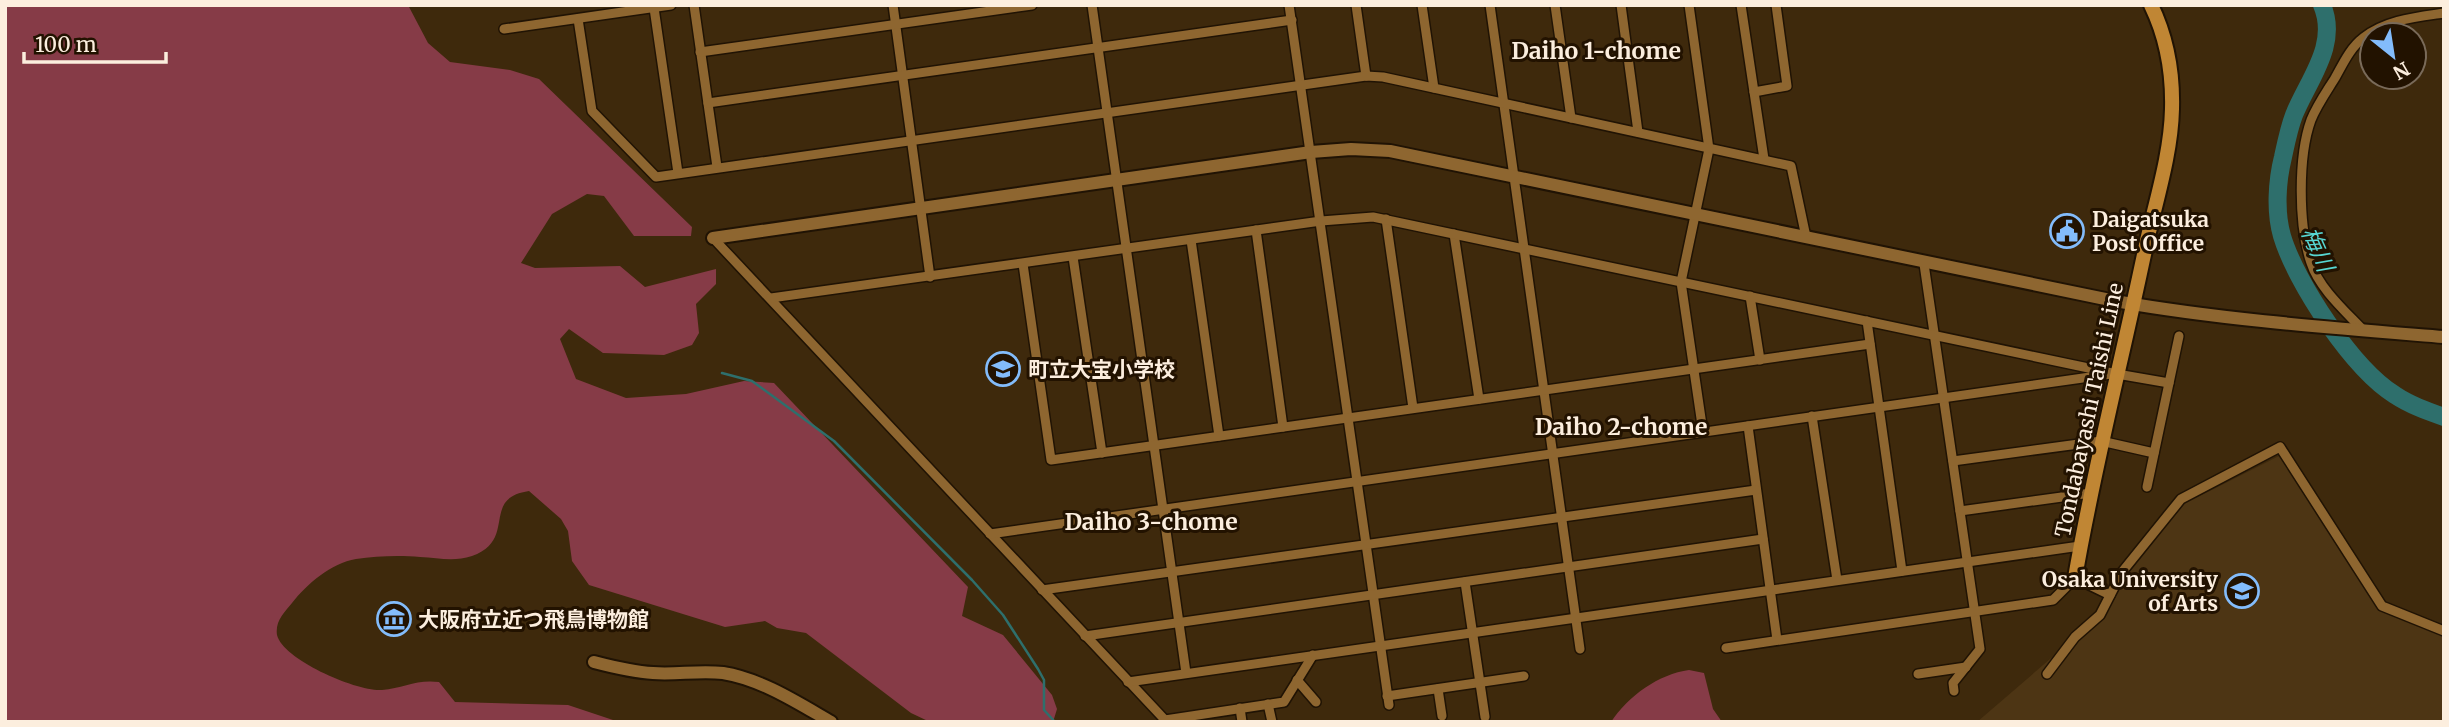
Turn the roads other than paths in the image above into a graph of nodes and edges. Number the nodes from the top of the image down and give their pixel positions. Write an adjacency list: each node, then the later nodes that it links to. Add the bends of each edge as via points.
1 (671, 5): 16 (street)
2 (694, 5): 23 (street)
3 (893, 5): 20 (street)
4 (1032, 5): 20 (street)
5 (1092, 5): 22 (street)
6 (1289, 5): 19 (street)
7 (1356, 5): 25 (street)
8 (1422, 5): 27 (street)
9 (1490, 5): 30 (street)
10 (1555, 5): 32 (street)
11 (1621, 5): 33 (street)
12 (1689, 5): 35 (street)
13 (1741, 5): 28 (street)
14 (1776, 5): 28 (street, via 1787,86)
15 (2151, 5): 60 (main road, Tondabayashi Taishi Line, via 2169,55 2172,113)
16 (654, 8): 18 (street); 39 (street)
17 (2444, 13): 62 (street, via 2381,27 2362,39 2343,62 2312,117 2306,139 2302,219 2311,264)
18 (578, 19): 21 (street); 39 (street, via 592,111 656,177)
19 (1292, 20): 22 (street); 26 (street)
20 (896, 24): 23 (street); 24 (street)
21 (504, 29)
22 (1098, 48): 24 (street); 31 (street)
23 (700, 52): 29 (street)
24 (903, 75): 29 (street); 34 (street)
25 (1366, 76): 26 (street); 27 (street)
26 (1301, 85): 31 (street); 36 (street)
27 (1434, 88): 30 (street)
28 (1754, 92): 37 (street)
29 (708, 103): 38 (street)
30 (1503, 103): 32 (street); 40 (street)
31 (1107, 113): 34 (street); 41 (street)
32 (1571, 118): 33 (street)
33 (1638, 132): 35 (street)
34 (912, 140): 38 (street); 42 (street)
35 (1709, 149): 37 (street); 43 (street)
36 (1311, 152): 40 (street, via 1390,151); 41 (street); 45 (street)
37 (1764, 159): 48 (street, via 1791,166)
38 (717, 167): 39 (street)
39 (678, 173)
40 (1512, 176): 43 (street); 51 (street)
41 (1117, 180): 42 (street); 52 (street)
42 (921, 208): 49 (street); 56 (street)
43 (1696, 214): 48 (street); 57 (street)
44 (1386, 219): 45 (street, via 1360,216); 47 (street); 75 (street)
45 (1321, 221): 46 (street); 77 (street)
46 (1256, 230): 50 (street); 79 (street)
47 (1454, 234): 51 (street); 73 (street)
48 (1806, 237): 55 (street)
49 (713, 238): 59 (street)
50 (1191, 240): 52 (street); 81 (street)
51 (1523, 248): 57 (street); 71 (street)
52 (1126, 249): 53 (street); 83 (street)
53 (1073, 257): 54 (street); 84 (street)
54 (1023, 264): 56 (street); 84 (street, via 1051,460)
55 (1924, 264): 60 (street); 63 (street)
56 (930, 277): 59 (street)
57 (1681, 282): 58 (street); 68 (street)
58 (1750, 296): 61 (street); 67 (street)
59 (771, 298): 95 (street)
60 (2134, 305): 62 (street); 69 (main road, Tondabayashi Taishi Line)
61 (1867, 321): 63 (street); 66 (street)
62 (2357, 329): 65 (street)
63 (1934, 335): 69 (street); 72 (street)
64 (2179, 337): 70 (street)
65 (2444, 337)
66 (1870, 344): 67 (street); 74 (street)
67 (1760, 360): 68 (street)
68 (1695, 369): 71 (street); 80 (street)
69 (2117, 374): 70 (street); 72 (street); 82 (main road, Tondabayashi Taishi Line)
70 (2169, 383): 86 (street)
71 (1543, 391): 73 (street); 85 (street)
72 (1943, 398): 74 (street); 87 (street)
73 (1479, 399): 75 (street)
74 (1879, 407): 76 (street); 101 (street)
75 (1413, 408): 77 (street)
76 (1812, 416): 78 (street); 104 (street)
77 (1348, 418): 79 (street); 88 (street)
78 (1748, 426): 80 (street); 90 (street)
79 (1283, 427): 81 (street)
80 (1703, 432): 85 (street)
81 (1219, 436): 83 (street)
82 (2101, 441): 86 (street); 87 (street); 91 (main road, Tondabayashi Taishi Line)
83 (1153, 446): 84 (street); 92 (street)
84 (1102, 453)
85 (1552, 453): 88 (street); 94 (street)
86 (2154, 453): 89 (street)
87 (1953, 461): 93 (street)
88 (1357, 481): 92 (street); 97 (street)
89 (2147, 487)
90 (1756, 490): 94 (street); 96 (street)
91 (2091, 494): 93 (street); 98 (main road, Tondabayashi Taishi Line)
92 (1163, 508): 95 (street); 102 (street)
93 (1960, 511): 99 (street)
94 (1561, 517): 97 (street); 100 (street)
95 (990, 534): 107 (street)
96 (1763, 539): 100 (street); 106 (street)
97 (1366, 544): 102 (street); 108 (street)
98 (2080, 546): 99 (street); 103 (main road, Tondabayashi Taishi Line)
99 (1967, 561): 101 (street); 110 (street)
100 (1567, 567): 105 (street); 111 (street)
101 (1902, 571): 104 (street)
102 (1172, 572): 107 (street); 112 (street)
103 (2075, 578): 109 (street); 110 (street, via 2053,600)
104 (1837, 580): 106 (street)
105 (1465, 582): 108 (street); 114 (street)
106 (1769, 589): 111 (street); 116 (street)
107 (1042, 590): 115 (street)
108 (1372, 595): 112 (street); 117 (street)
109 (2110, 595): 113 (street, via 2122,572 2181,499 2280,447 2382,607); 125 (street, via 2100,615 2075,637)
110 (1975, 612): 116 (street); 122 (street, via 1980,649)
111 (1574, 617): 114 (street); 119 (street)
112 (1179, 623): 115 (street); 123 (street)
113 (2444, 631)
114 (1473, 632): 117 (street); 129 (street)
115 (1085, 636): 128 (street)
116 (1777, 640): 118 (street)
117 (1379, 646): 120 (street); 130 (street, via 1388,700)
118 (1726, 648)
119 (1580, 649)
120 (1313, 656): 123 (street); 127 (street)
121 (594, 662): 138 (street, via 656,674 678,671 743,677)
122 (1966, 667): 124 (street); 131 (street, via 1953,683)
123 (1186, 673): 128 (street)
124 (1918, 674)
125 (2047, 674)
126 (1524, 677): 129 (street)
127 (1297, 680): 132 (street); 133 (street, via 1284,702)
128 (1128, 682): 137 (street)
129 (1480, 683): 130 (street); 136 (street)
130 (1438, 689): 135 (street)
131 (1954, 691)
132 (1316, 702)
133 (1268, 704): 134 (street); 140 (street)
134 (1240, 708): 137 (street); 139 (street)
135 (1442, 716)
136 (1485, 717)
137 (1159, 719)
138 (831, 722)
139 (1242, 722)
140 (1272, 722)

